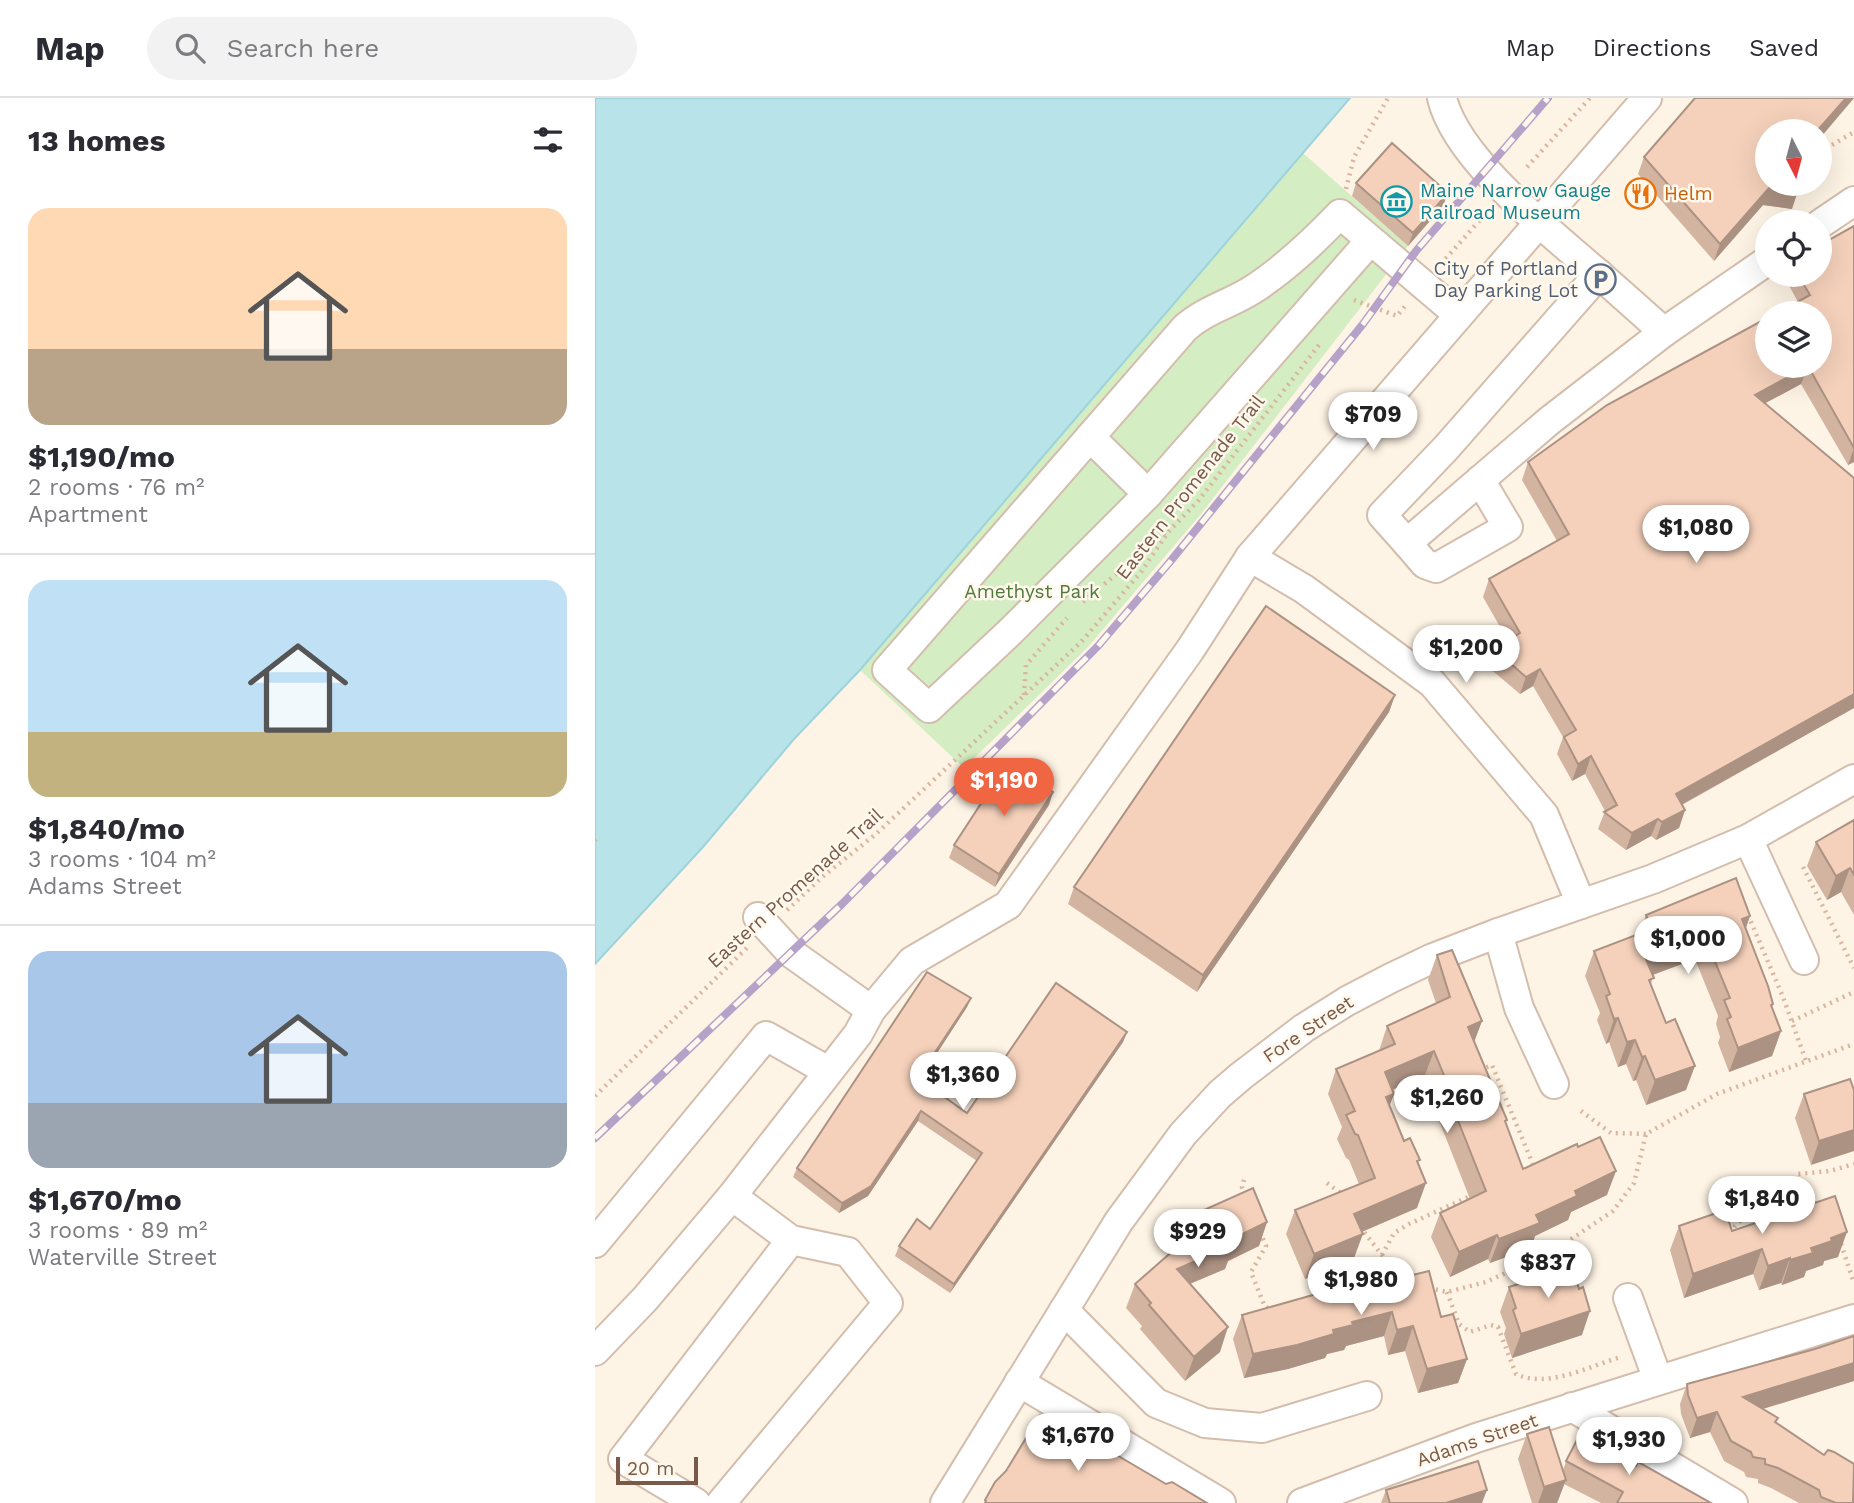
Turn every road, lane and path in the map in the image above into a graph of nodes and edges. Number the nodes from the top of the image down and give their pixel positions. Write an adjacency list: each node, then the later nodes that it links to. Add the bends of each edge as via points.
1 (1388, 98): 10 (path, via 1355,157)
2 (1442, 98): 12 (street, via 1459,136)
3 (1590, 98): 7 (path)
4 (1647, 98): 12 (street)
5 (1854, 132): 6 (path)
6 (1832, 145)
7 (1527, 167)
8 (1854, 201): 11 (street)
9 (1488, 211): 16 (path)
10 (1340, 214): 13 (street); 21 (street, via 1272,276 1197,317)
11 (1832, 216)
12 (1539, 223): 15 (street); 18 (street)
13 (1370, 241): 16 (street); 23 (street)
14 (1755, 269): 19 (street)
15 (1599, 275): 19 (street); 25 (street, via 1382,515)
16 (1423, 285): 17 (path, via 1397,316 1355,298); 18 (street)
17 (1347, 309)
18 (1459, 315): 26 (street)
19 (1664, 332): 22 (street)
20 (1322, 341): 24 (path, Eastern Promenade Trail, via 1198,501)
21 (1090, 437): 23 (street); 23 (street, via 887,670 929,708)
22 (1480, 480): 25 (street); 25 (street, via 1508,527 1436,568 1425,564)
23 (1148, 494)
24 (1174, 525): 27 (path); 29 (path, Eastern Promenade Trail, via 1094,628)
25 (1407, 542)
26 (1250, 557): 33 (street, via 1304,589 1432,683 1543,815); 40 (street, via 1190,650 1009,905 912,961)
27 (1079, 605)
28 (1074, 610): 29 (path, via 1026,665)
29 (1024, 696): 35 (path, Eastern Promenade Trail, via 876,834)
30 (1854, 779): 31 (street, Fore Street)
31 (1748, 839): 33 (street, Fore Street); 37 (street)
32 (1803, 867): 38 (path)
33 (1581, 904): 36 (street, Fore Street)
34 (1745, 909): 41 (path)
35 (763, 923): 40 (street, via 791,953); 47 (path, Eastern Promenade Trail)
36 (1498, 933): 46 (street, via 1519,1008); 70 (street, Fore Street, via 1433,958 1347,1000 1220,1094 1150,1176)
37 (1804, 960)
38 (1854, 968)
39 (1854, 992): 41 (path)
40 (870, 1010): 45 (street, via 858,1034)
41 (1791, 1021): 43 (path)
42 (1854, 1044): 43 (path)
43 (1806, 1061): 49 (path, via 1717,1094)
44 (1480, 1070): 51 (path, via 1492,1065)
45 (828, 1071): 55 (street); 63 (street, via 766,1036)
46 (1553, 1084)
47 (595, 1096)
48 (1581, 1111): 49 (path, via 1611,1133)
49 (1646, 1134): 68 (path, via 1634,1184 1613,1211 1555,1251 1486,1282)
50 (1854, 1164): 60 (path, via 1798,1174 1740,1221)
51 (1534, 1167)
52 (1245, 1176): 56 (path)
53 (1327, 1183): 57 (path, via 1341,1192)
54 (1484, 1190): 64 (path, via 1394,1233)
55 (732, 1196): 62 (street); 73 (street)
56 (1245, 1197)
57 (1346, 1203)
58 (1357, 1223): 64 (path)
59 (1257, 1226): 71 (path, via 1266,1247 1251,1272 1265,1307)
60 (1731, 1237)
61 (1838, 1238): 65 (path)
62 (791, 1240): 79 (street, via 624,1460); 80 (street, via 848,1252 888,1303)
63 (595, 1244)
64 (1382, 1255): 67 (path, via 1413,1285)
65 (1854, 1283)
66 (1424, 1287): 68 (path)
67 (1402, 1289)
68 (1447, 1292): 74 (path, via 1459,1324 1470,1332 1498,1327 1516,1374 1530,1380 1556,1377)
69 (1628, 1298): 75 (street)
70 (1064, 1310): 76 (street, Fore Street); 77 (street, via 1156,1403 1205,1423 1262,1428)
71 (1277, 1311)
72 (1854, 1319): 75 (street, Adams Street)
73 (595, 1351)
74 (1608, 1361)
75 (1658, 1380): 78 (street, Adams Street)
76 (1019, 1382): 81 (street, Fore Street); 82 (street)
77 (1367, 1396)
78 (1572, 1407): 83 (street, Adams Street); 84 (street)
79 (696, 1503)
80 (721, 1503)
81 (945, 1503)
82 (1221, 1503)
83 (1302, 1503)
84 (1733, 1503)

